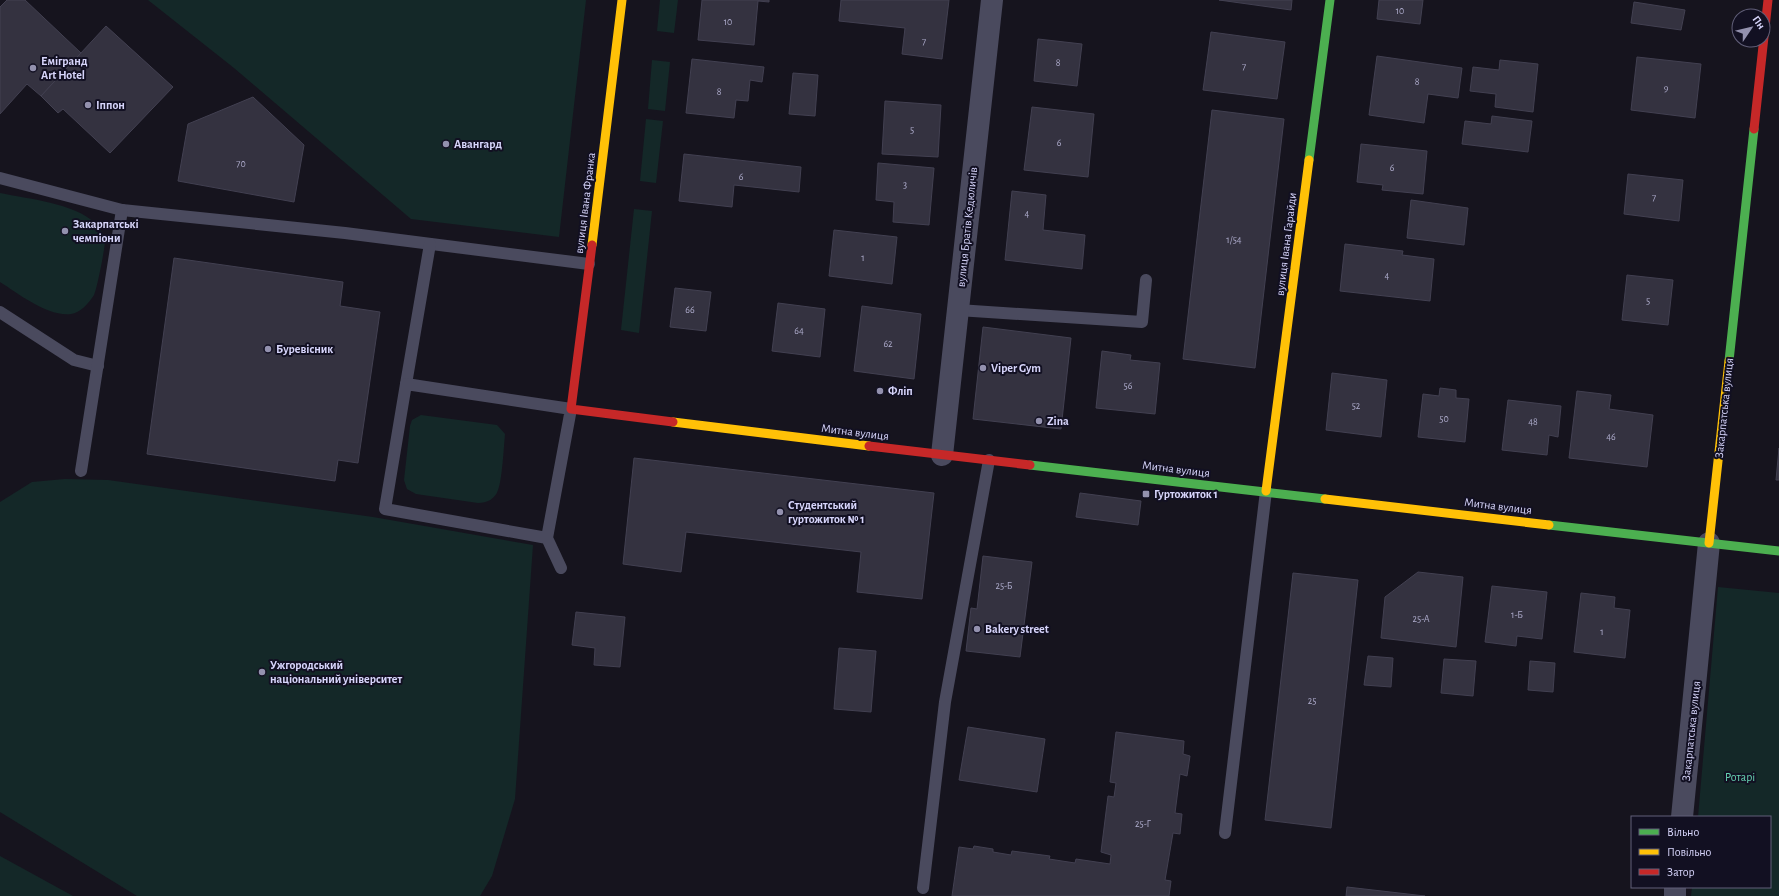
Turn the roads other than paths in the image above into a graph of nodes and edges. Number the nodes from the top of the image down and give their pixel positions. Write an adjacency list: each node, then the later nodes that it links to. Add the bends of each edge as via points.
1 (622, 0): 8 (street, вулиця Івана Франка)
2 (992, 0): 10 (street, вулиця Братів Кедюличів)
3 (1330, 0): 18 (street, вулиця Івана Гарайди)
4 (1768, 0): 20 (street, Закарпатська вулиця)
5 (0, 178): 6 (lane)
6 (122, 210): 7 (lane); 12 (lane)
7 (430, 244): 8 (lane); 13 (lane)
8 (589, 264): 14 (street, вулиця Івана Франка)
9 (1146, 280): 10 (lane, via 1142,322)
10 (958, 310): 15 (street, вулиця Братів Кедюличів)
11 (0, 312): 12 (lane, via 74,360)
12 (98, 366): 17 (lane)
13 (406, 384): 14 (lane); 19 (lane, via 385,509)
14 (572, 409): 15 (street, Митна вулиця); 19 (lane)
15 (942, 454): 16 (street, Митна вулиця)
16 (989, 460): 18 (street, Митна вулиця); 25 (lane, via 945,702)
17 (81, 471)
18 (1266, 491): 20 (street, Митна вулиця); 24 (lane)
19 (547, 538): 22 (lane)
20 (1709, 543): 21 (street, Митна вулиця); 23 (street, Закарпатська вулиця)
21 (1779, 551)
22 (561, 568)
23 (1682, 816)
24 (1225, 833)
25 (923, 888)

